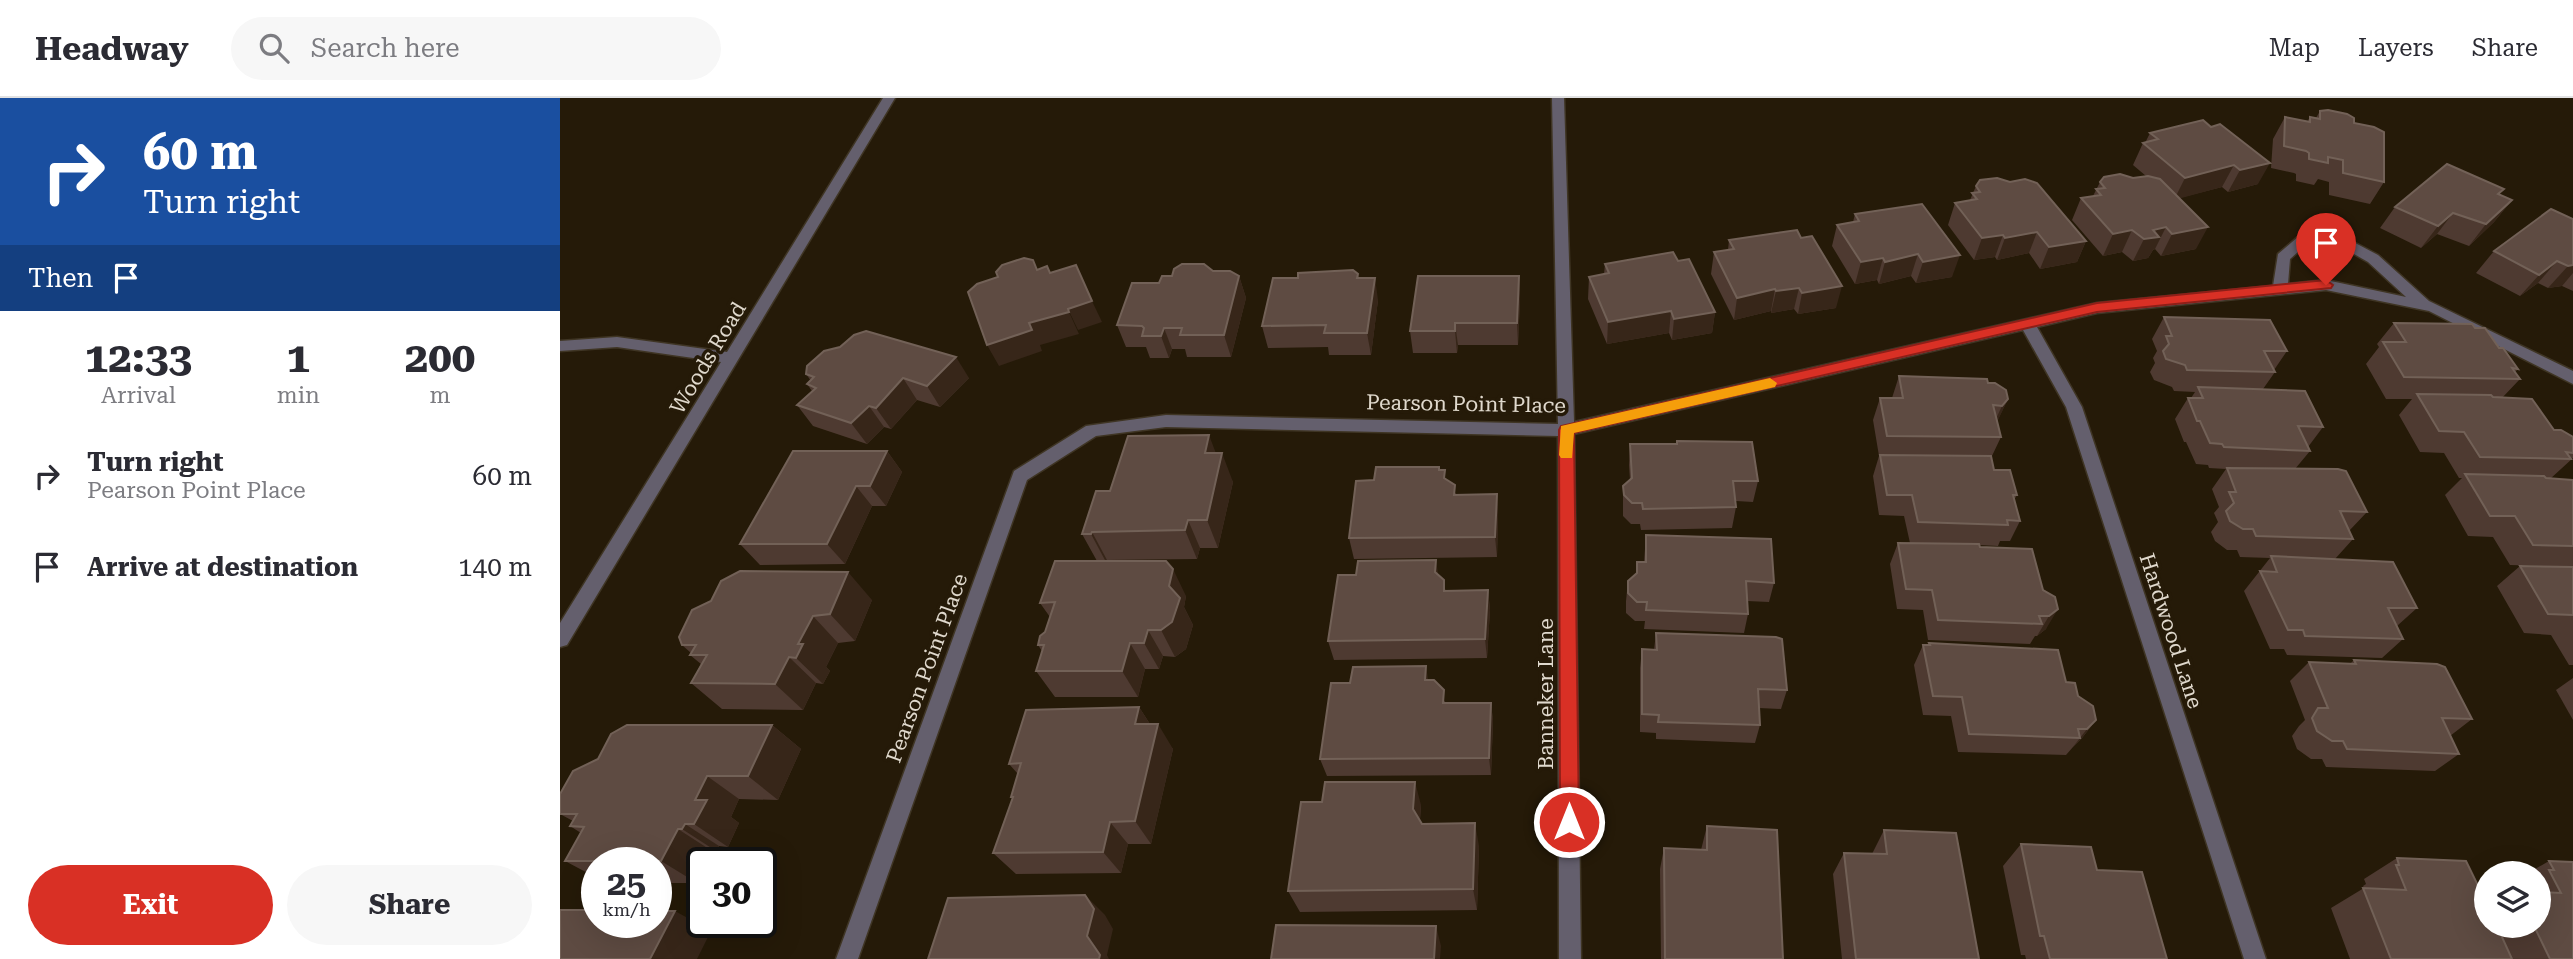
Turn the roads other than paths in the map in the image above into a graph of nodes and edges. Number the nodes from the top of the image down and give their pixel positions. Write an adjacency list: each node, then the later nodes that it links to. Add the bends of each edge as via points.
1 (890, 98): 7 (street, Woods Road)
2 (1558, 98): 9 (street, Banneker Lane)
3 (2280, 289): 4 (street, Pearson Point Place, via 2326,285); 4 (street, via 2283,257 2304,239 2335,238 2357,248); 5 (street, Pearson Point Place, via 2097,308)
4 (2424, 305): 8 (street, Pearson Point Place)
5 (2028, 325): 9 (street, Pearson Point Place); 13 (street, Hardwood Lane, via 2074,407)
6 (560, 346): 7 (street, via 617,342)
7 (733, 358): 10 (street, Woods Road)
8 (2573, 378)
9 (1566, 430): 11 (street, Pearson Point Place, via 1166,421 1092,430 1020,476); 12 (street, Banneker Lane)
10 (560, 639)
11 (847, 959)
12 (1570, 959)
13 (2255, 959)

